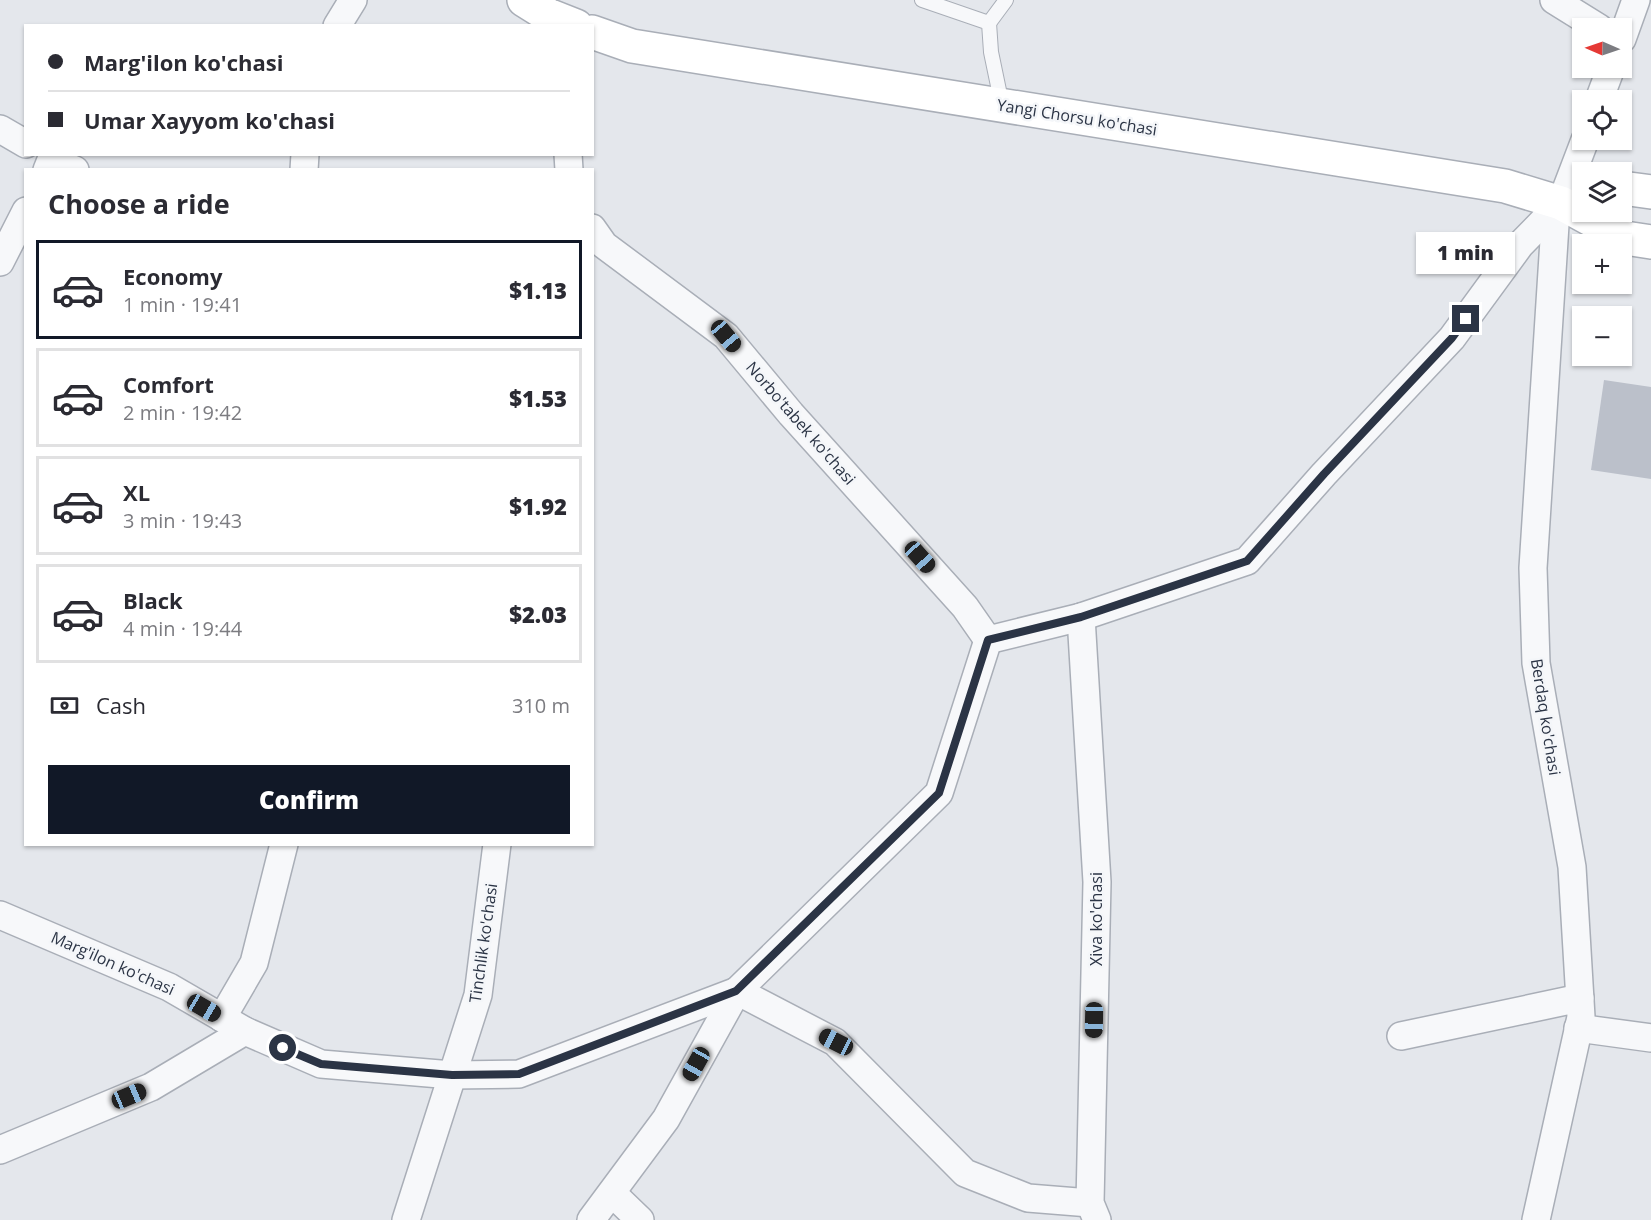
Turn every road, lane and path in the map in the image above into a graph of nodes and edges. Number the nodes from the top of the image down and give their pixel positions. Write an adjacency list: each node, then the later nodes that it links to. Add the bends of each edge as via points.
1 (353, 0): 10 (street)
2 (524, 0): 11 (main road)
3 (922, 0): 9 (lane)
4 (1006, 0): 9 (lane)
5 (1554, 0): 7 (street)
6 (1636, 0): 8 (street)
7 (1583, 18)
8 (1630, 18)
9 (989, 23): 13 (lane)
10 (338, 24)
11 (571, 24)
12 (594, 33): 13 (main road, Yangi Chorsu ko'chasi, via 632,46)
13 (1002, 105): 19 (main road, Yangi Chorsu ko'chasi, via 1505,186)
14 (0, 129): 15 (street)
15 (24, 143)
16 (1582, 150): 19 (street)
17 (1632, 189): 18 (main road)
18 (1651, 192)
19 (1566, 203): 22 (main road, Yangi Chorsu ko'chasi, via 1625,238); 24 (street, via 1520,245 1452,338 1247,561); 30 (street, Berdaq ko'chasi, via 1533,568 1536,663 1572,867)
20 (24, 215): 23 (street)
21 (594, 231): 25 (street, Norbo'tabek ko'chasi, via 604,245 726,336 965,607)
22 (1651, 242)
23 (0, 262)
24 (1081, 617): 25 (street); 38 (street, Xiva ko'chasi, via 1097,882)
25 (988, 640): 29 (street, via 939,793)
26 (283, 846): 31 (street)
27 (497, 846): 35 (street, Tinchlik ko'chasi, via 478,995)
28 (0, 915): 31 (street, Marg'ilon ko'chasi, via 169,987)
29 (736, 991): 35 (street, Marg'ilon ko'chasi, via 519,1074); 37 (street, via 666,1119); 38 (street, via 836,1042 965,1173 1028,1197)
30 (1580, 998): 32 (street, Berdaq ko'chasi); 33 (street)
31 (234, 1025): 35 (street, Marg'ilon ko'chasi, via 321,1064); 36 (street, via 151,1087)
32 (1578, 1028): 34 (street); 42 (street, Berdaq ko'chasi)
33 (1401, 1036)
34 (1651, 1038)
35 (452, 1075): 39 (street, Tinchlik ko'chasi)
36 (0, 1150)
37 (612, 1193): 40 (street); 41 (street)
38 (1094, 1211)
39 (406, 1220)
40 (591, 1220)
41 (640, 1220)
42 (1536, 1220)

